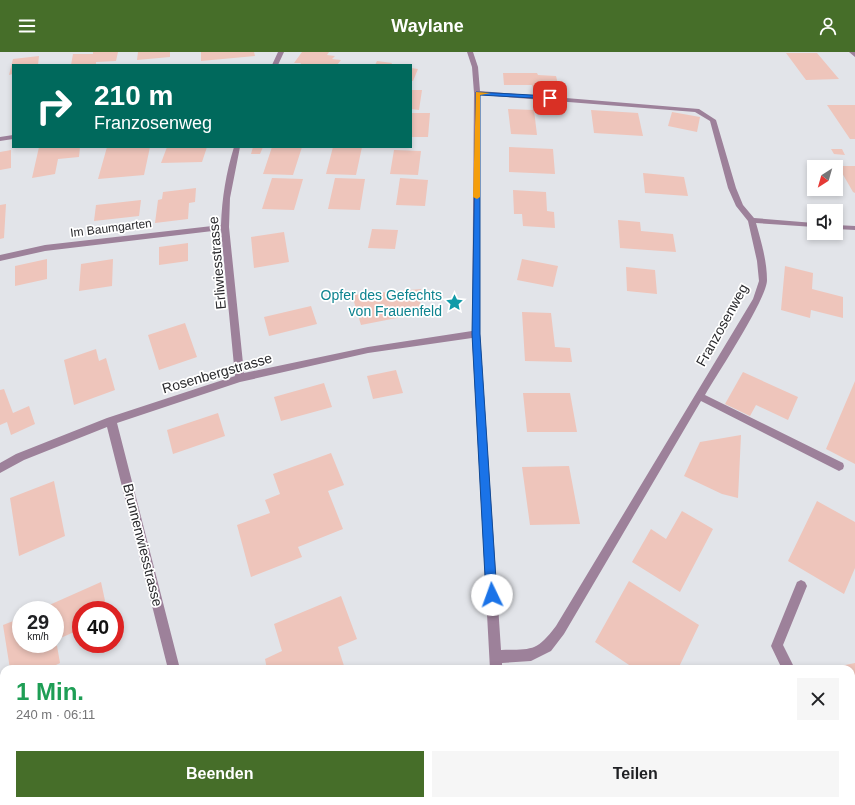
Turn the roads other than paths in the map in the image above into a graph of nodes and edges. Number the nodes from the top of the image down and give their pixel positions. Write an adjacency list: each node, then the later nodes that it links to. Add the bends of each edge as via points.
1 (281, 52): 5 (street)
2 (470, 52): 6 (street, via 475,67)
3 (852, 52): 4 (street)
4 (855, 55)
5 (275, 64)
6 (478, 93): 10 (street, Franzosenweg, via 697,110 713,120 732,188 740,206); 16 (street)
7 (12, 137): 8 (street)
8 (0, 139)
9 (237, 148): 12 (street, Erliwiesstrasse, via 227,191)
10 (752, 220): 11 (street); 18 (street, Franzosenweg, via 763,281 757,299)
11 (807, 224)
12 (225, 227): 15 (street, Im Baumgarten, via 45,248); 17 (street, Erliwiesstrasse)
13 (843, 227): 14 (street)
14 (855, 228)
15 (0, 258)
16 (476, 334): 17 (street, Rosenbergstrasse, via 368,350); 23 (street)
17 (240, 378): 19 (street, Rosenbergstrasse)
18 (699, 396): 20 (street); 23 (street, Franzosenweg, via 560,630 547,647 531,655)
19 (111, 421): 21 (street, Rosenbergstrasse, via 20,457); 24 (street, Brunnenwiesstrasse)
20 (839, 466)
21 (0, 468)
22 (802, 586): 26 (street, via 777,646)
23 (496, 657): 25 (street)
24 (173, 665)
25 (496, 665)
26 (787, 665)

